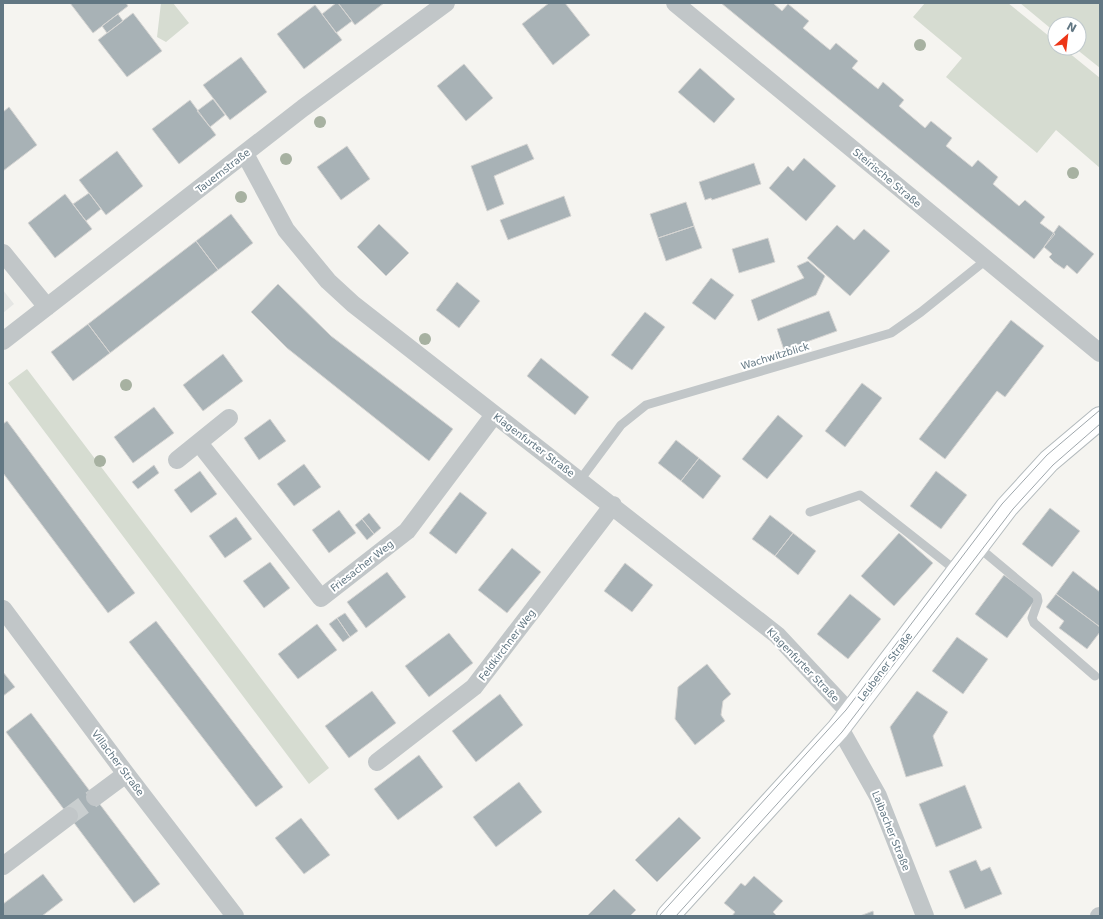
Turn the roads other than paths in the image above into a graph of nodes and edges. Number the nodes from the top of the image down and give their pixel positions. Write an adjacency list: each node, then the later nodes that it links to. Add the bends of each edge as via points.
1 (446, 3): 3 (street, Tauernstraße)
2 (675, 3): 5 (street, Steirische Straße)
3 (245, 154): 6 (street, Tauernstraße); 9 (street, Klagenfurter Straße, via 286,230 328,281 386,331)
4 (3, 253): 6 (street)
5 (986, 260): 8 (street, Steirische Straße); 14 (lane, Wachwitzblick, via 891,333 646,406 620,425)
6 (47, 307): 7 (street, Tauernstraße)
7 (3, 342)
8 (1100, 353)
9 (494, 415): 12 (street, Friesacher Weg, via 407,531 321,598); 14 (street, Klagenfurter Straße)
10 (229, 418): 12 (street)
11 (1100, 418): 17 (street, Leubener Straße, via 1049,461 1007,507)
12 (199, 443): 13 (street)
13 (176, 460)
14 (580, 480): 15 (street, Klagenfurter Straße)
15 (613, 505): 21 (street, Klagenfurter Straße, via 777,635); 22 (street, Feldkirchner Weg, via 474,687)
16 (810, 512): 18 (lane, via 860,495)
17 (977, 546): 18 (street, Leubener Straße); 20 (lane, via 1037,596 1038,601 1032,618 1034,623)
18 (958, 572): 21 (street, Leubener Straße)
19 (3, 609): 23 (street, Villacher Straße)
20 (1095, 676)
21 (844, 721): 28 (street, Leubener Straße); 29 (street, Laibacher Straße, via 842,732 878,796)
22 (377, 762)
23 (126, 774): 24 (street); 27 (street, Villacher Straße)
24 (95, 797)
25 (68, 816): 26 (street)
26 (3, 866)
27 (236, 916)
28 (668, 916)
29 (924, 916)

